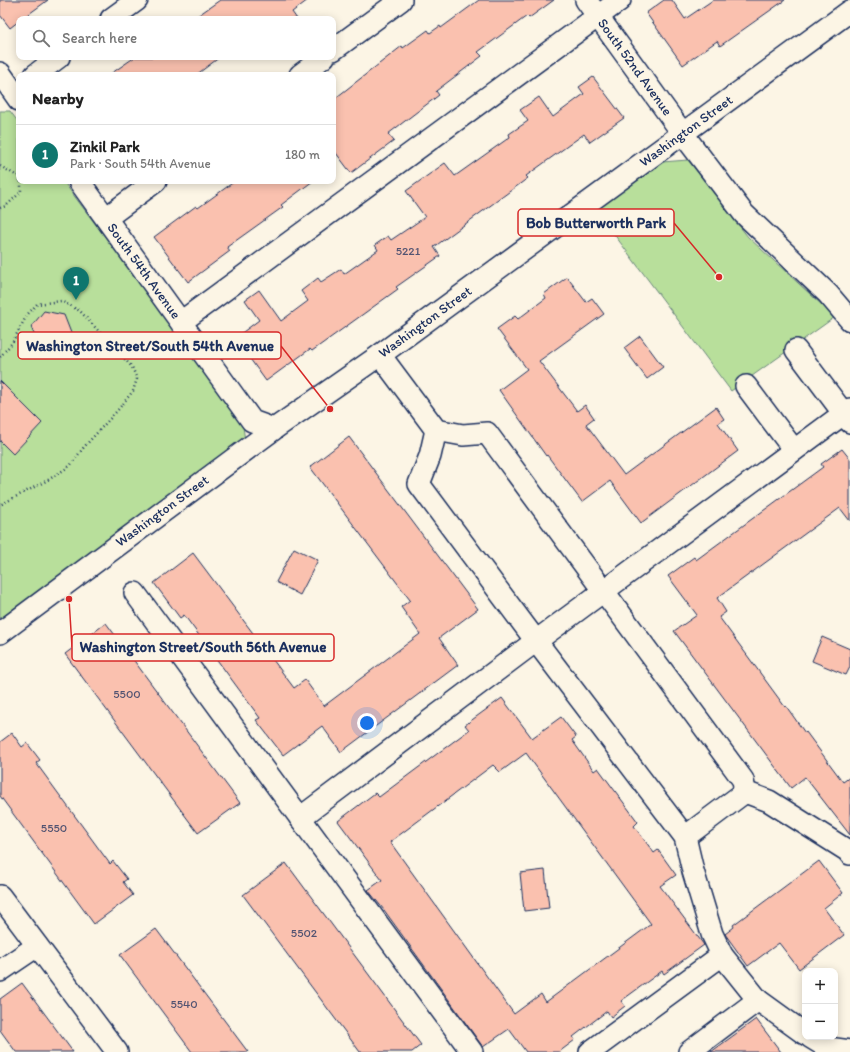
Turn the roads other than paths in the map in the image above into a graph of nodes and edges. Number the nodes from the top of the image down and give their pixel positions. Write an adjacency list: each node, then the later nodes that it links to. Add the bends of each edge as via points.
1 (137, 0): 6 (street)
2 (401, 0): 7 (street)
3 (620, 0): 4 (street)
4 (592, 8): 14 (street, South 52nd Avenue); 19 (street)
5 (850, 11): 14 (street, Washington Street)
6 (115, 16)
7 (336, 48)
8 (55, 60): 10 (street)
9 (320, 60): 11 (street)
10 (38, 72)
11 (304, 72)
12 (0, 73): 13 (street)
13 (13, 94)
14 (683, 134): 18 (street, South 52nd Avenue, via 744,214 828,294); 21 (street, Washington Street)
15 (81, 184): 17 (street, South 54th Avenue)
16 (152, 184): 17 (street)
17 (106, 218): 19 (street, South 54th Avenue)
18 (850, 320)
19 (181, 322): 24 (street, South 54th Avenue, via 252,421)
20 (796, 350): 23 (street)
21 (380, 355): 24 (street, Washington Street); 25 (street)
22 (746, 386): 26 (street)
23 (848, 415): 26 (street)
24 (274, 429): 29 (street, Washington Street)
25 (436, 430): 27 (street, via 463,435 487,433); 30 (street, via 430,456 419,484)
26 (794, 450): 27 (street)
27 (603, 591): 30 (street); 31 (street, via 743,780)
28 (135, 593): 32 (street)
29 (0, 633)
30 (536, 641): 32 (street); 33 (street)
31 (745, 792): 33 (street); 34 (street, via 769,801)
32 (300, 818): 44 (street)
33 (685, 837): 37 (street, via 712,934)
34 (849, 852)
35 (0, 896): 36 (street)
36 (37, 946): 38 (street); 43 (street)
37 (722, 955): 39 (street); 45 (street)
38 (0, 971)
39 (758, 1000): 40 (street); 46 (street)
40 (802, 1032)
41 (815, 1040): 42 (street, via 828,1048)
42 (850, 1051)
43 (117, 1052)
44 (472, 1052)
45 (590, 1052)
46 (689, 1052)

